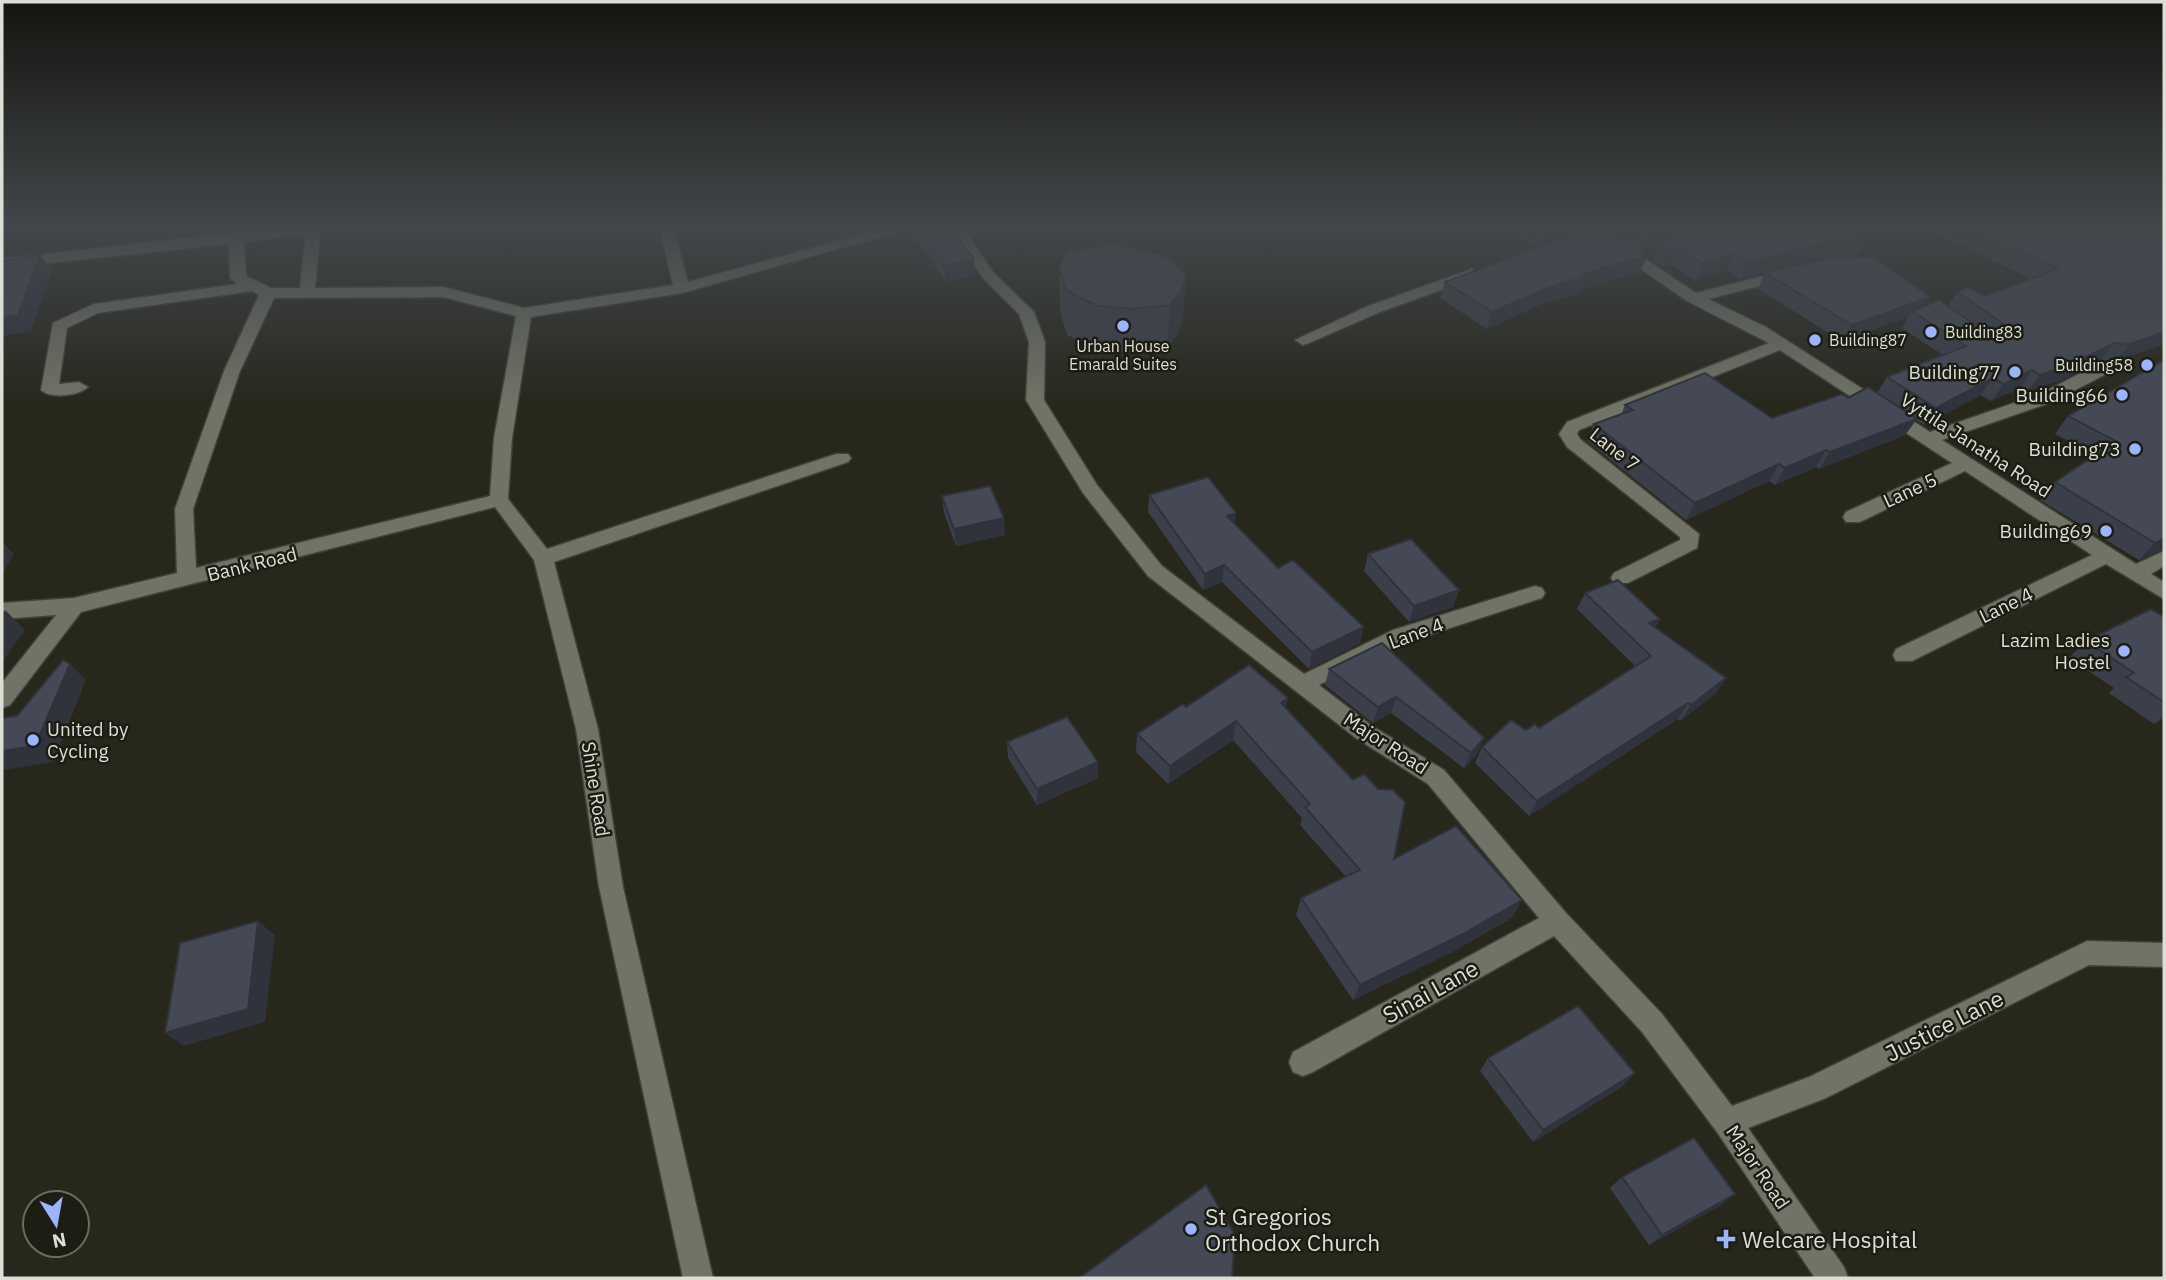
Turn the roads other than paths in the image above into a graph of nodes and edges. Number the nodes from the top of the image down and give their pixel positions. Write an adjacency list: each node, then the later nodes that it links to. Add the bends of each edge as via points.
1 (251, 285): 10 (street)
2 (307, 285): 11 (street)
3 (681, 285): 9 (street)
4 (694, 285): 9 (street)
5 (998, 285): 34 (street, Major Road, via 1026,312 1037,342 1035,400 1090,489 1155,571)
6 (1442, 285): 14 (street)
7 (1677, 285): 12 (street, Vyttila Janatha Road)
8 (1749, 285): 12 (street)
9 (682, 288): 13 (street)
10 (261, 290): 11 (street); 17 (street, via 94,309 59,326 50,390); 28 (street, via 184,509)
11 (306, 292): 13 (street, via 444,292)
12 (1693, 299): 15 (street, Vyttila Janatha Road)
13 (524, 313): 21 (street, via 503,438)
14 (1303, 340)
15 (1781, 344): 18 (street, Vyttila Janatha Road); 27 (street, Lane 7, via 1573,426 1568,434 1573,443 1689,534 1690,543)
16 (2108, 366): 18 (street, via 2046,398)
17 (79, 387)
18 (1927, 439): 20 (street, Vyttila Janatha Road)
19 (842, 457): 24 (street)
20 (1968, 463): 22 (street, Lane 5); 23 (street, Vyttila Janatha Road)
21 (499, 500): 24 (street, Shine Road); 28 (street, Bank Road)
22 (1853, 517)
23 (2108, 555): 26 (street, Vyttila Janatha Road); 33 (street, Lane 4)
24 (542, 558): 40 (street, Shine Road, via 587,729 611,887)
25 (2164, 558): 26 (street)
26 (2135, 573): 29 (street, Vyttila Janatha Road)
27 (1621, 578)
28 (187, 579): 31 (street, Bank Road)
29 (2164, 592)
30 (1535, 593): 34 (street, Lane 4, via 1401,636)
31 (74, 606): 32 (street, Bank Road); 35 (street)
32 (2, 611)
33 (1904, 655)
34 (1302, 684): 36 (street, Major Road, via 1364,732 1437,777)
35 (2, 699)
36 (1557, 921): 38 (street, Sinai Lane); 39 (street, Major Road, via 1652,1023)
37 (2164, 955): 39 (street, Justice Lane, via 2087,953 1816,1088)
38 (1303, 1062)
39 (1727, 1122): 41 (street, Major Road)
40 (691, 1275)
41 (1833, 1278)

